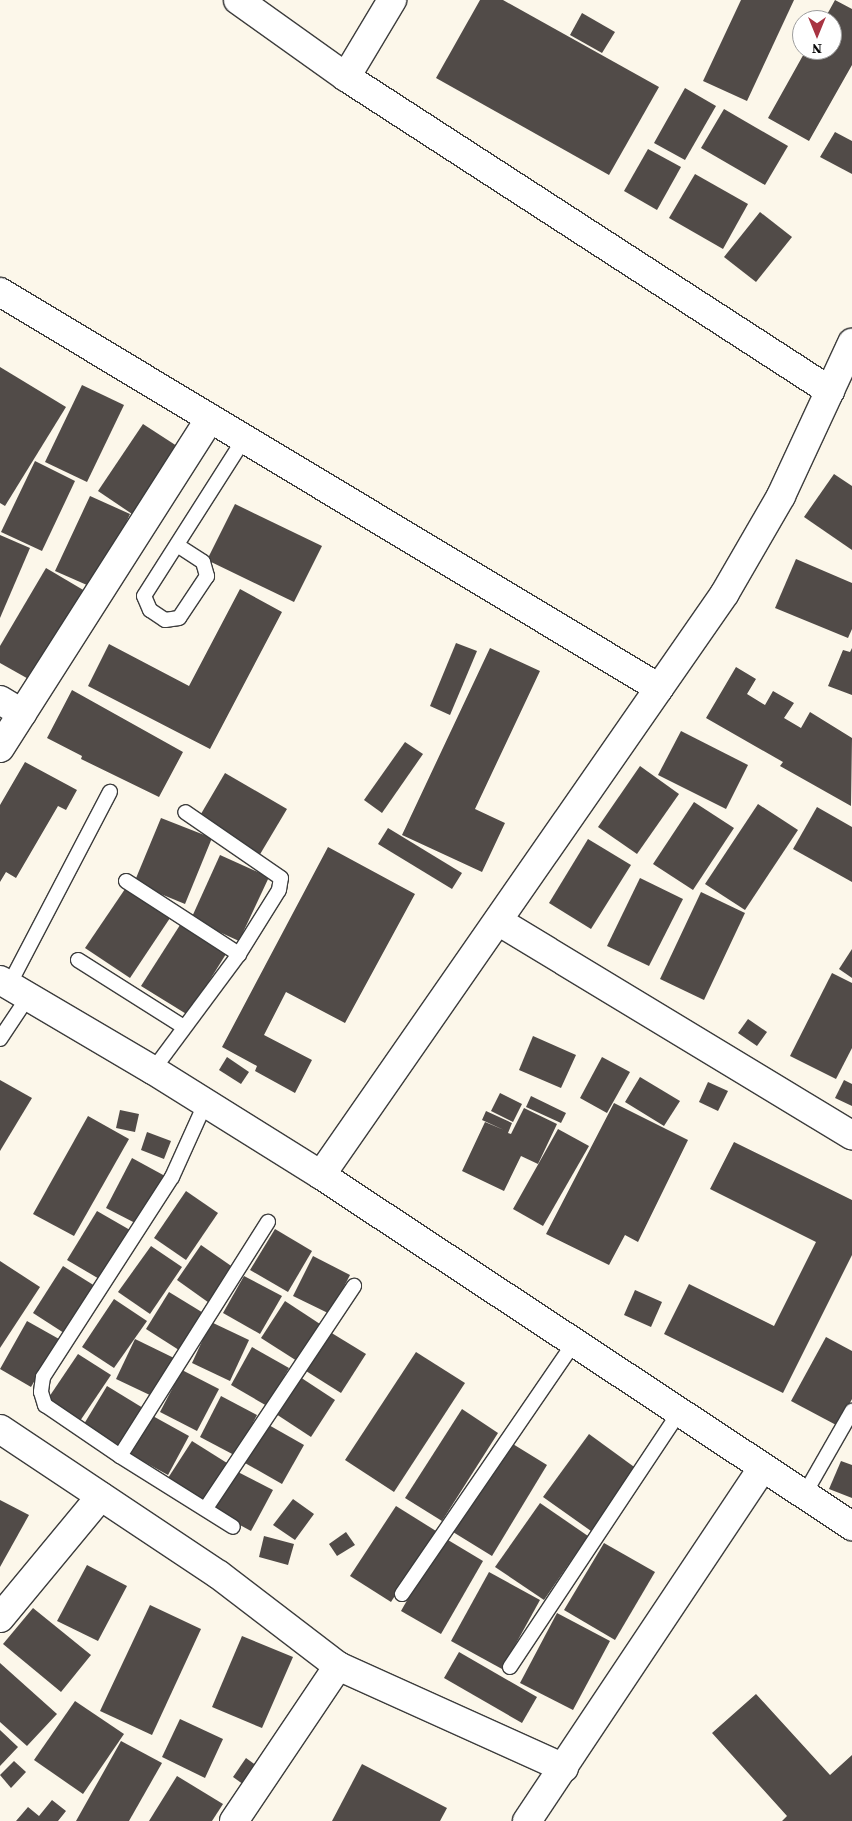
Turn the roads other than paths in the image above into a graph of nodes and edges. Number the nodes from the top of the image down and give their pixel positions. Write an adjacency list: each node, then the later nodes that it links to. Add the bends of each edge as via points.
1 (238, 0): 3 (street)
2 (392, 0): 3 (street)
3 (346, 77): 6 (street)
4 (0, 292): 7 (street)
5 (852, 343): 6 (street)
6 (830, 391): 10 (street, via 776,504 725,592)
7 (210, 418): 8 (street); 11 (street)
8 (244, 439): 9 (lane); 10 (street)
9 (177, 545): 9 (lane, via 144,596 150,610 166,620 179,618 207,576 203,562)
10 (659, 688): 16 (street)
11 (11, 706): 12 (street)
12 (0, 748)
13 (110, 792): 19 (lane)
14 (185, 812): 17 (lane, via 281,878 279,890)
15 (126, 881): 17 (lane)
16 (498, 921): 24 (street); 25 (street)
17 (239, 954): 20 (lane)
18 (78, 960): 20 (lane)
19 (12, 987): 21 (lane); 22 (street)
20 (184, 1027): 22 (lane)
21 (0, 1039)
22 (153, 1070): 23 (street)
23 (205, 1104): 25 (street); 32 (lane, via 172,1177 43,1377 41,1392 46,1405)
24 (852, 1135)
25 (322, 1175): 28 (street)
26 (268, 1222): 32 (lane)
27 (354, 1286): 36 (lane)
28 (573, 1344): 30 (street); 39 (lane)
29 (852, 1411): 34 (lane)
30 (679, 1413): 33 (street); 42 (lane)
31 (0, 1429): 35 (street)
32 (120, 1456): 36 (lane)
33 (762, 1468): 34 (street); 43 (street)
34 (804, 1495): 37 (street)
35 (101, 1496): 40 (street); 41 (street, via 220,1575)
36 (206, 1508): 38 (lane)
37 (852, 1526)
38 (233, 1527)
39 (402, 1594)
40 (0, 1618)
41 (338, 1666): 43 (street); 44 (street)
42 (510, 1667)
43 (564, 1768): 45 (street)
44 (234, 1821)
45 (527, 1821)

